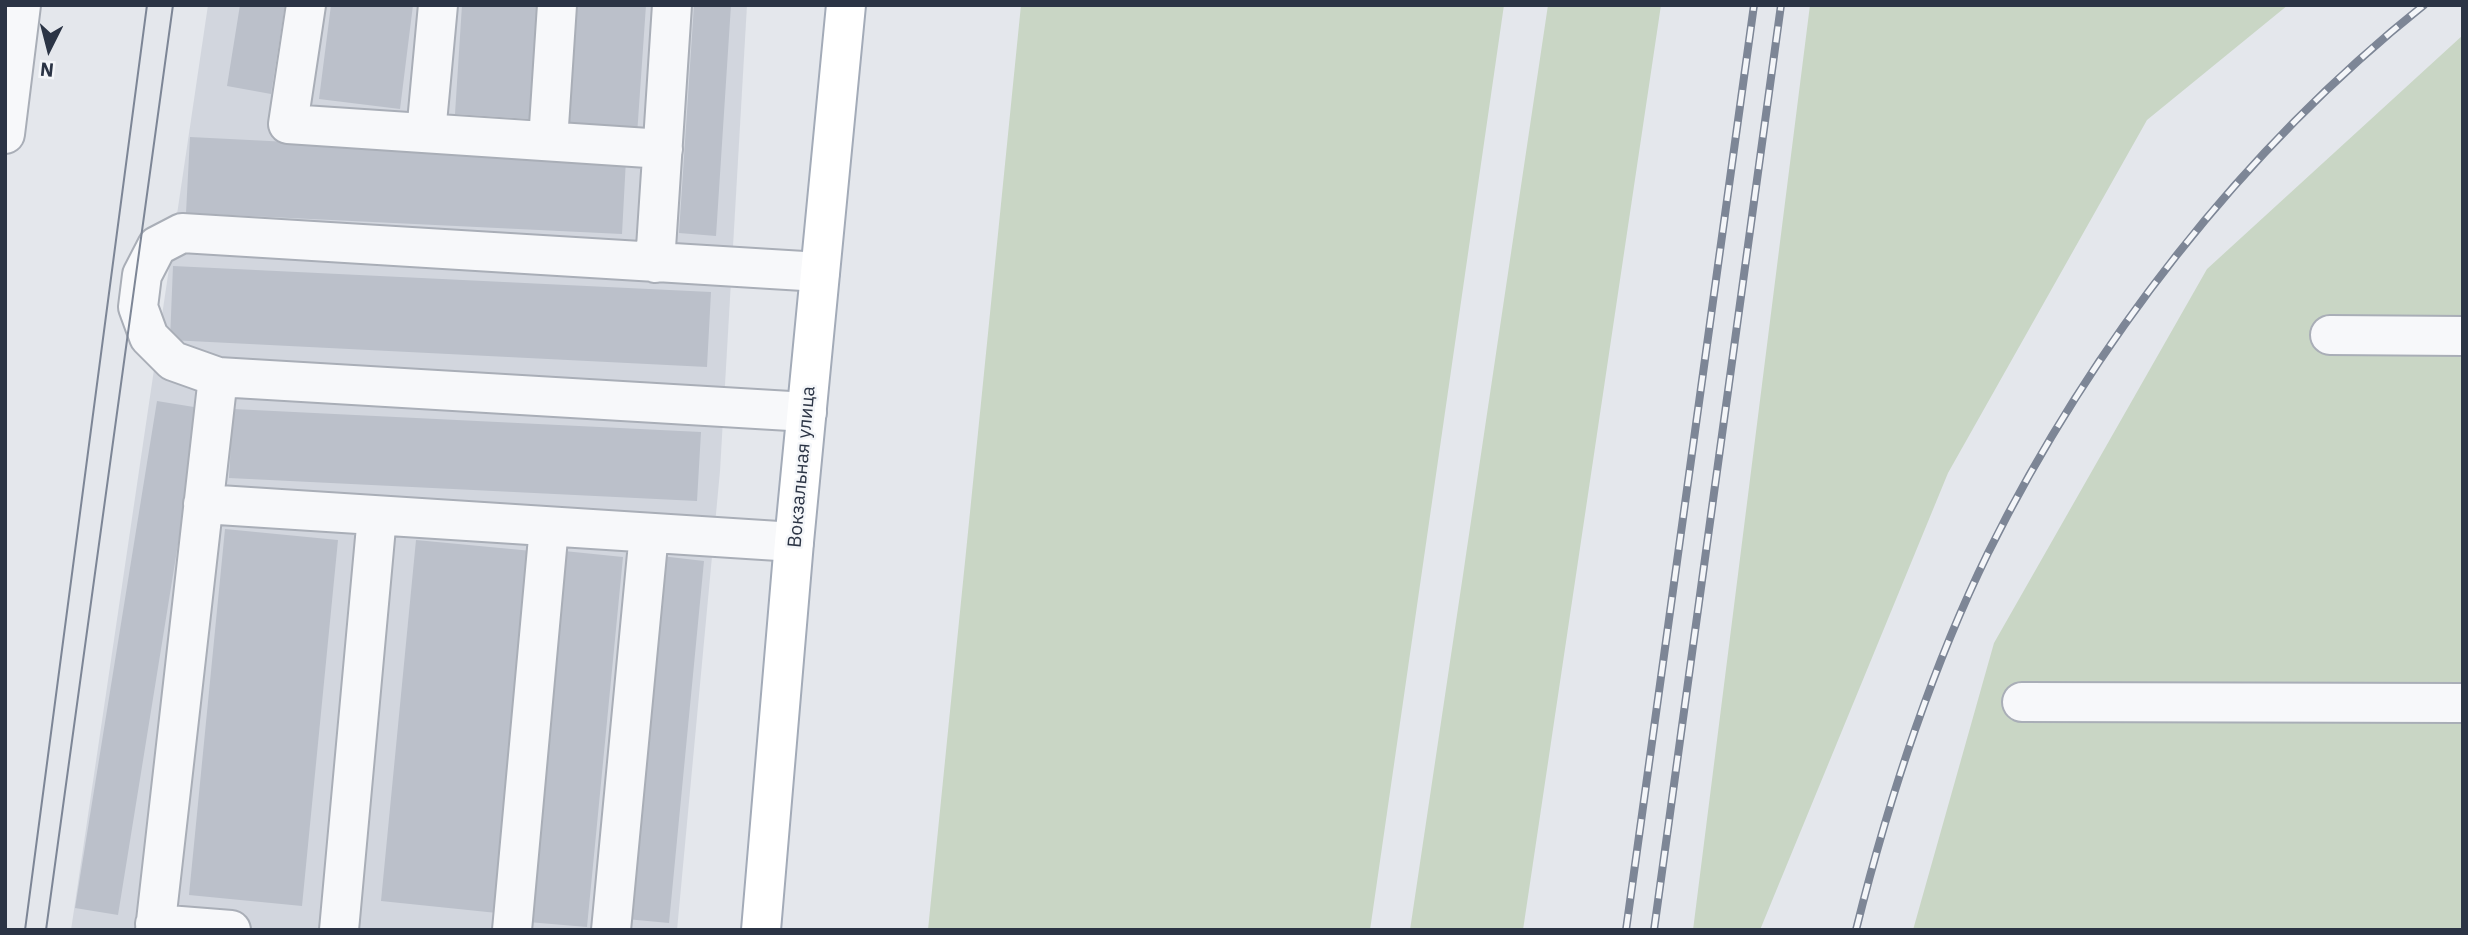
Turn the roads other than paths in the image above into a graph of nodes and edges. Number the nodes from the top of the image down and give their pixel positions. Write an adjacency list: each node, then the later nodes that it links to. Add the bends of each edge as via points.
1 (21, 5): 7 (street)
2 (306, 5): 8 (street, via 288,124)
3 (438, 5): 8 (street)
4 (557, 5): 10 (street)
5 (672, 5): 11 (street)
6 (846, 5): 13 (main road, Вокзальная улица)
7 (11, 48): 9 (street)
8 (426, 132): 10 (street)
9 (5, 134)
10 (548, 141): 11 (street)
11 (663, 149): 12 (street)
12 (655, 263): 13 (street); 16 (street, via 182,233 157,246 142,275 138,307 149,337 173,361)
13 (820, 272): 17 (main road, Вокзальная улица)
14 (2330, 335): 15 (street)
15 (2463, 336)
16 (218, 377): 17 (street); 18 (street)
17 (807, 412): 22 (main road, Вокзальная улица)
18 (203, 504): 19 (street); 25 (street)
19 (377, 516): 20 (street); 27 (street)
20 (549, 527): 21 (street); 28 (street)
21 (649, 533): 22 (street); 29 (street)
22 (794, 542): 30 (main road, Вокзальная улица)
23 (2022, 702): 24 (street)
24 (2463, 703)
25 (155, 927): 26 (street)
26 (230, 930)
27 (339, 930)
28 (512, 930)
29 (611, 930)
30 (761, 930)

